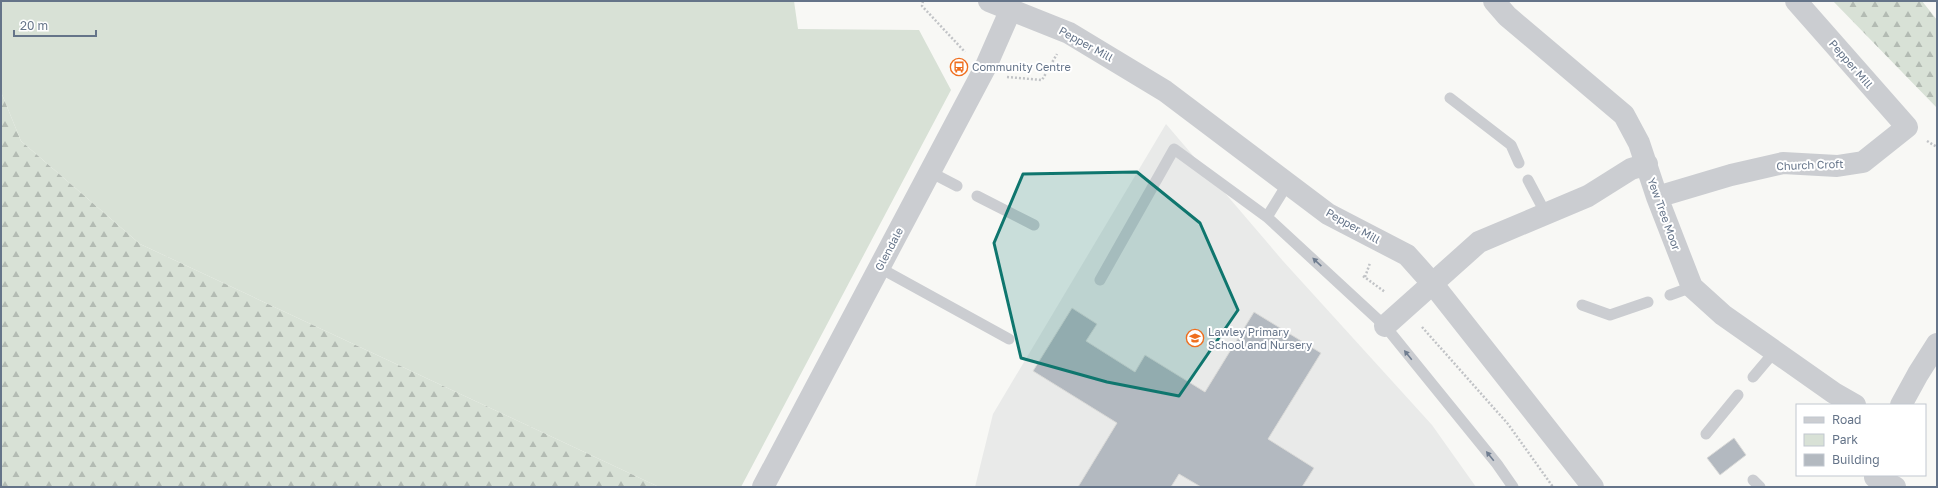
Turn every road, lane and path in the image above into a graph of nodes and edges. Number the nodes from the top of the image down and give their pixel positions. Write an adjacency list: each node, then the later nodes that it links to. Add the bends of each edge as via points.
1 (989, 1): 4 (street, Pepper Mill)
2 (1494, 1): 8 (street, Yew Tree Moor, via 1507,16 1624,115)
3 (1796, 1): 6 (street, Pepper Mill)
4 (1011, 9): 9 (street, Glendale, via 986,66); 11 (street, Pepper Mill, via 1069,33 1165,90)
5 (1450, 98): 7 (lane, via 1510,145)
6 (1907, 127): 14 (street, Church Croft, via 1863,162 1837,166 1783,164 1731,175)
7 (1520, 163)
8 (1647, 164): 14 (street, Yew Tree Moor); 15 (street, via 1631,169 1588,196)
9 (930, 172): 12 (lane); 18 (street, Glendale)
10 (1528, 180): 15 (lane)
11 (1288, 183): 16 (lane); 20 (street, Pepper Mill, via 1328,214 1407,255)
12 (957, 186)
13 (977, 196): 17 (lane)
14 (1657, 197): 21 (street, Yew Tree Moor)
15 (1546, 214): 20 (street, via 1479,242)
16 (1268, 217): 19 (lane, via 1174,149); 25 (lane, one-way to 16)
17 (1034, 225)
18 (880, 268): 26 (lane); 35 (street, Glendale)
19 (1100, 280)
20 (1432, 283): 25 (street); 37 (street, Pepper Mill)
21 (1692, 287): 22 (lane); 28 (street, Yew Tree Moor, via 1723,315)
22 (1670, 295)
23 (1648, 302): 24 (lane, via 1610,315)
24 (1582, 305)
25 (1385, 326): 36 (lane, one-way to 25)
26 (1009, 339)
27 (1937, 344): 32 (street)
28 (1774, 351): 29 (lane); 31 (street, Yew Tree Moor)
29 (1753, 377)
30 (1738, 395): 33 (lane)
31 (1853, 404)
32 (1902, 404)
33 (1706, 434)
34 (1873, 480): 38 (street)
35 (763, 487)
36 (1513, 487)
37 (1593, 487)
38 (1895, 487)

